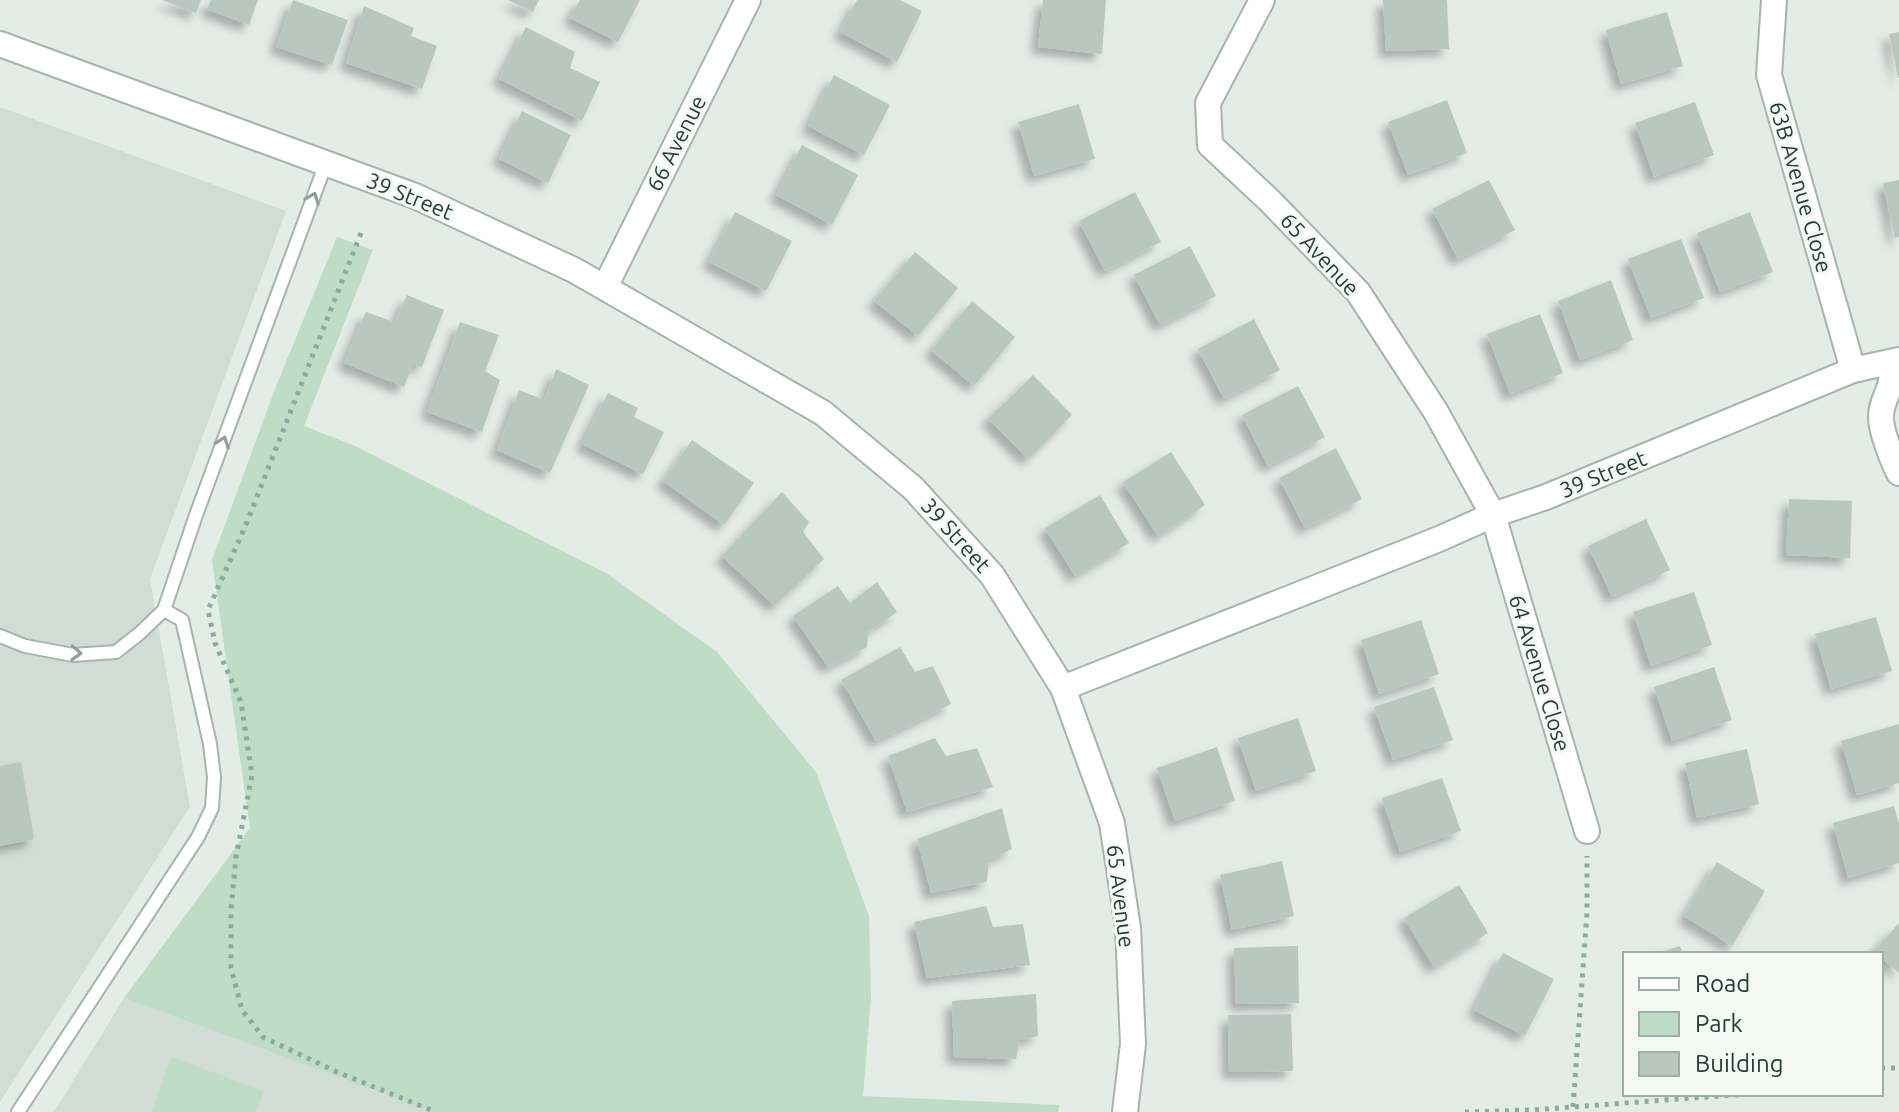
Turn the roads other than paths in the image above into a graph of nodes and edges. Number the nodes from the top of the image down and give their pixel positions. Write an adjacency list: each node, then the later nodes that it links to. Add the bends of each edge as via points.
1 (748, 0): 6 (street, 66 Avenue)
2 (1262, 0): 10 (street, 65 Avenue, via 1208,103 1210,145 1358,292 1436,412)
3 (1774, 0): 8 (street, 63B Avenue Close, via 1769,75)
4 (0, 44): 5 (street, 39 Street)
5 (326, 163): 6 (street, 39 Street, via 415,196); 11 (lane, one-way to 5)
6 (605, 287): 13 (street, 39 Street, via 823,413 913,488 992,575)
7 (1895, 369): 8 (street, 39 Street); 9 (street, via 1881,417)
8 (1853, 370): 10 (street, 39 Street)
9 (1899, 473)
10 (1493, 515): 13 (street, 39 Street); 14 (street, 64 Avenue Close)
11 (164, 610): 12 (lane, one-way to 11, via 73,655 116,652); 15 (lane, via 182,620 210,744 212,808)
12 (0, 636)
13 (1063, 688): 16 (street, 65 Avenue, via 1112,823 1128,928 1133,1044)
14 (1587, 831)
15 (18, 1112)
16 (1125, 1112)

